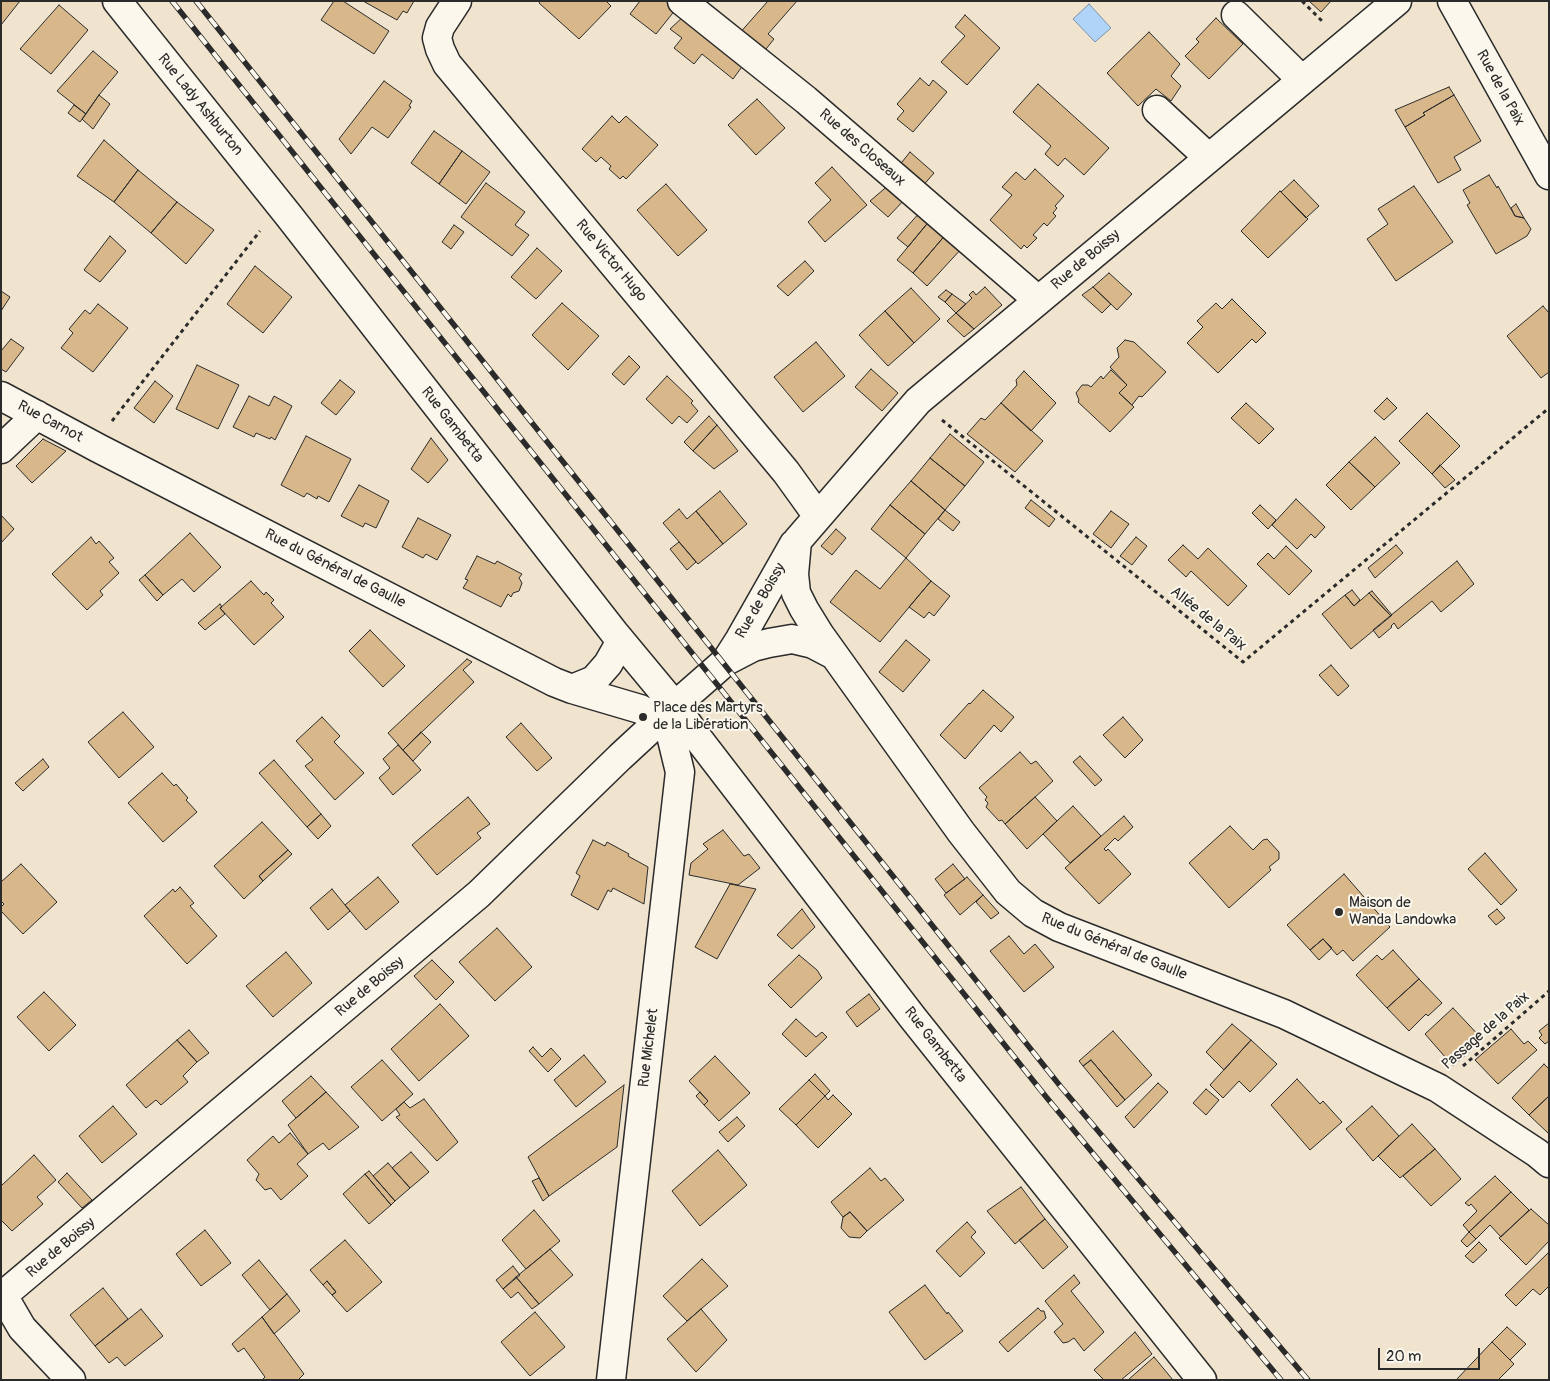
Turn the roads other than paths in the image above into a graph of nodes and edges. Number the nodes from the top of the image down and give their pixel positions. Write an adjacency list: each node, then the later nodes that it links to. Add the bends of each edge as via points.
1 (117, 1): 11 (street, Rue Lady Ashburton)
2 (458, 1): 17 (street, Rue Victor Hugo, via 440,27 437,38 447,64 786,472)
3 (682, 1): 12 (street, Rue des Closeaux, via 806,100)
4 (1397, 1): 7 (street, Rue de Boissy)
5 (1452, 1): 10 (street, Rue de la Paix)
6 (1236, 14): 7 (street)
7 (1302, 80): 9 (street, Rue de Boissy)
8 (1158, 110): 9 (street)
9 (1209, 158): 12 (street, Rue de Boissy)
10 (1549, 174)
11 (286, 212): 20 (street, Rue Gambetta)
12 (1038, 300): 17 (street, Rue de Boissy, via 918,401)
13 (1, 396): 14 (street, Rue Carnot)
14 (37, 415): 15 (street, Rue Carnot); 16 (street)
15 (96, 446): 23 (street, Rue du Général de Gaulle)
16 (1, 449)
17 (817, 515): 18 (street, Rue de Boissy)
18 (797, 540): 19 (street, Rue de Boissy); 22 (street, Rue de Boissy)
19 (796, 592): 21 (street, Rue du Général de Gaulle, via 817,630)
20 (621, 641): 23 (street, via 594,680); 24 (street)
21 (837, 657): 22 (street, Rue de Boissy, via 813,644 792,639 753,647); 25 (street, Rue du Général de Gaulle, via 961,832 1008,892 1033,913 1059,927 1284,1014 1438,1088)
22 (726, 661): 24 (street, Rue de Boissy)
23 (572, 690): 24 (street, via 640,709)
24 (668, 712): 26 (street, Rue de Boissy, via 479,894); 28 (street, Rue Michelet, via 680,772); 29 (street, Rue Gambetta, via 698,738 913,1018)
25 (1549, 1163)
26 (2, 1295): 27 (street, via 22,1328)
27 (71, 1380)
28 (611, 1380)
29 (1202, 1380)

